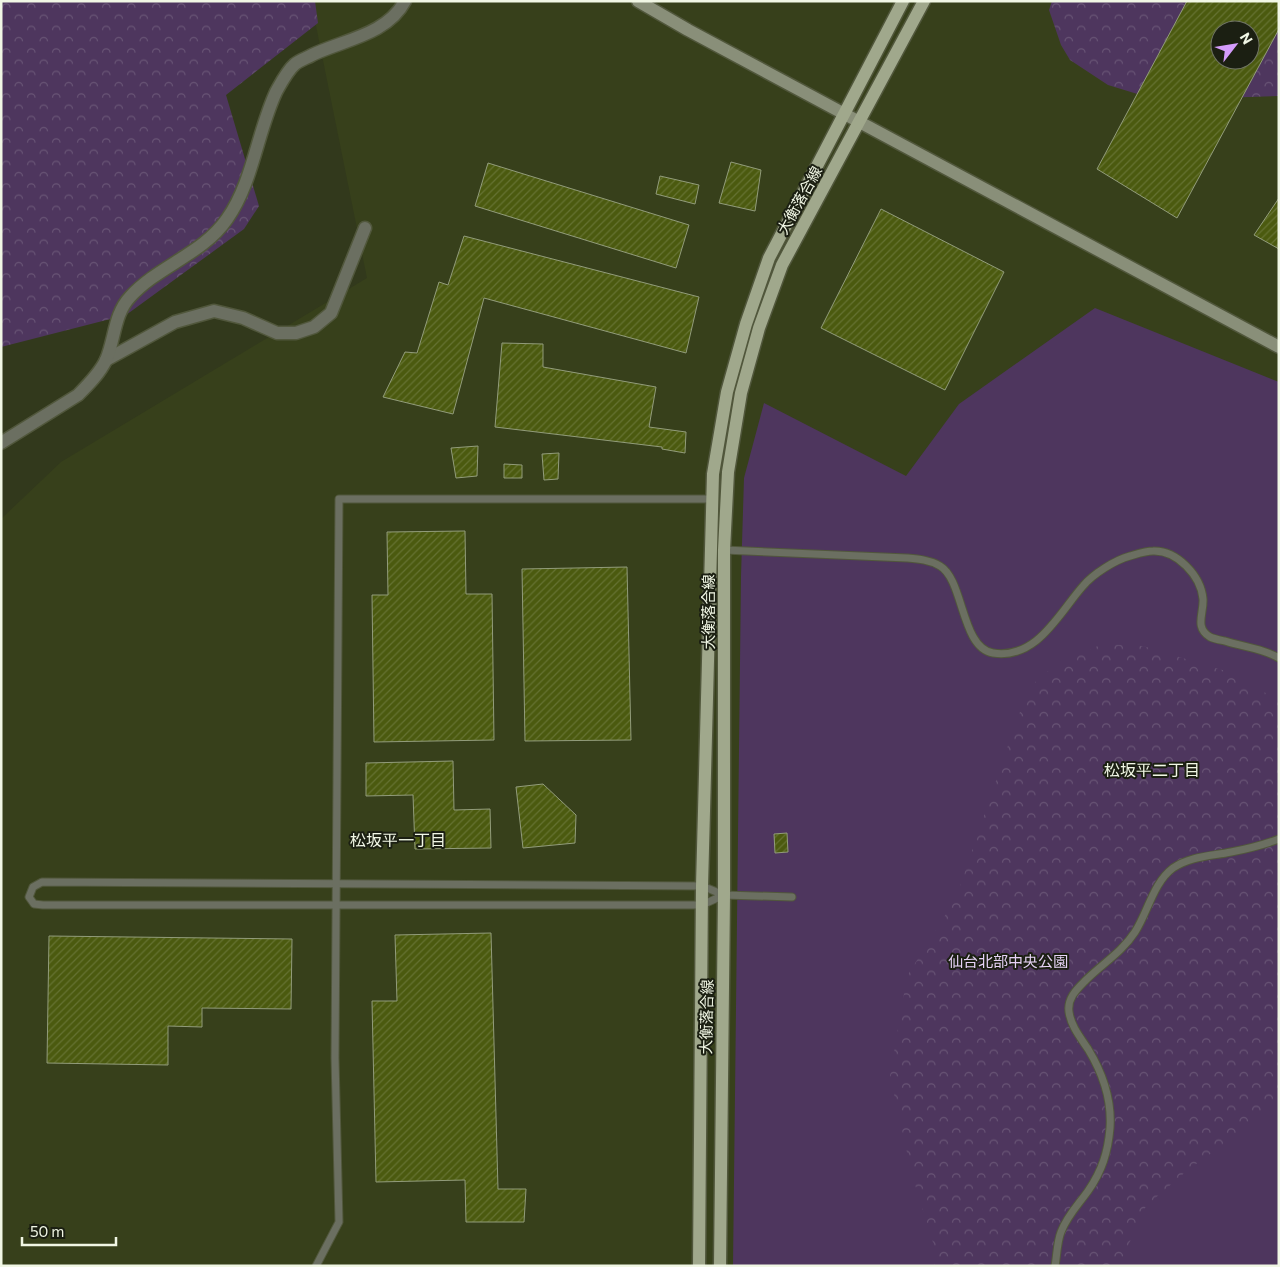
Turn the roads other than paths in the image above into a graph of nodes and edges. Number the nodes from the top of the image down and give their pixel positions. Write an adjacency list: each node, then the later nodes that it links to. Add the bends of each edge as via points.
1 (405, 1): 9 (street, via 390,20 357,39 295,64 270,105 239,199 227,220 191,253 129,298 117,318)
2 (638, 1): 5 (street)
3 (903, 1): 5 (main road, 大衡落合線)
4 (924, 1): 6 (main road, 大衡落合線)
5 (844, 113): 6 (street); 11 (main road, 大衡落合線, via 768,258 727,392)
6 (860, 122): 8 (street); 12 (main road, 大衡落合線, via 782,265 759,328 741,394 728,472)
7 (366, 228): 9 (street, via 331,313 314,327 296,333 277,334 243,318 214,311 175,322)
8 (1279, 347)
9 (106, 360): 10 (street, via 78,396)
10 (1, 443)
11 (711, 499): 15 (lane, via 339,499); 16 (main road, 大衡落合線)
12 (724, 550): 13 (lane, via 907,558 941,566 955,588 971,634 990,653 1004,654 1021,650 1045,634 1084,585 1096,576 1128,556 1154,551 1173,555 1192,572 1201,586 1201,628 1210,637 1260,649); 17 (main road, 大衡落合線)
13 (1279, 658)
14 (1279, 839): 24 (lane, via 1187,860 1173,868 1163,878 1134,934 1076,990 1069,1002 1072,1024 1104,1081 1110,1102 1110,1126 1107,1153 1100,1172 1060,1234)
15 (337, 884): 16 (lane); 19 (lane); 19 (lane, via 42,882 33,886 29,897 34,904 43,905)
16 (702, 886): 17 (lane); 20 (main road, 大衡落合線)
17 (724, 896): 18 (lane); 20 (lane); 23 (main road, 大衡落合線)
18 (792, 897)
19 (337, 904): 20 (lane); 21 (lane, via 335,1058 339,1222)
20 (702, 904): 22 (main road, 大衡落合線)
21 (316, 1266)
22 (699, 1266)
23 (720, 1266)
24 (1056, 1266)

